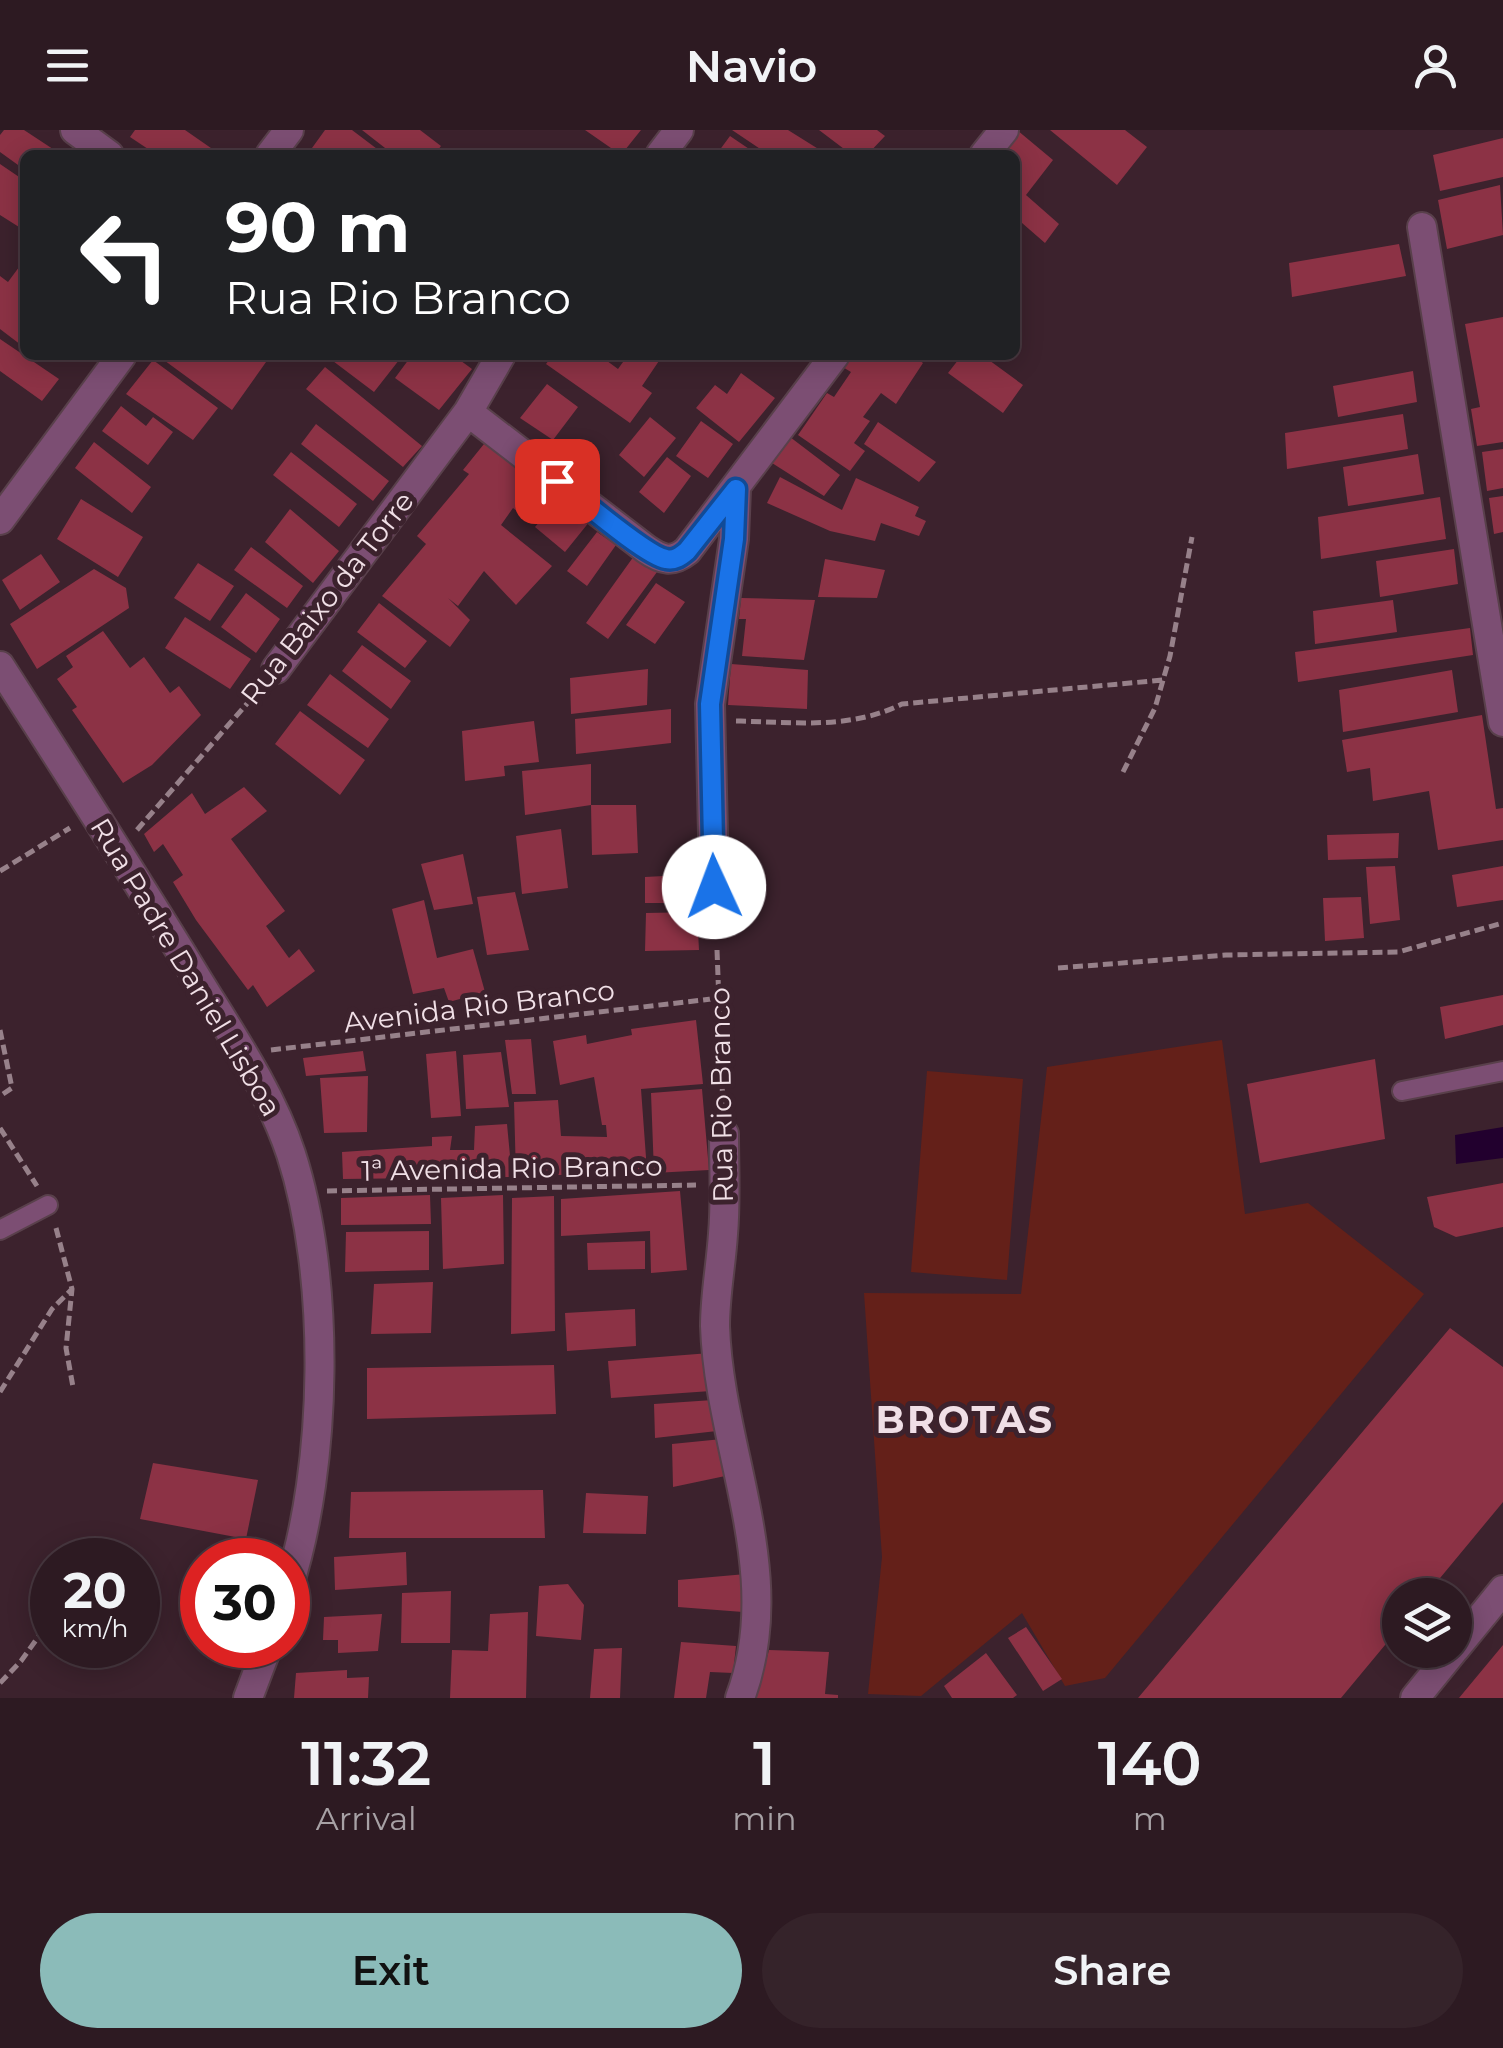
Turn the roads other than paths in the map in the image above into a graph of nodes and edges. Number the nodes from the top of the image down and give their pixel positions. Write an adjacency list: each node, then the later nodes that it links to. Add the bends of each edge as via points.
1 (75, 130): 5 (street)
2 (289, 130): 6 (street)
3 (679, 130): 7 (street)
4 (1004, 130): 8 (street)
5 (102, 150)
6 (274, 150)
7 (664, 150)
8 (988, 150)
9 (1422, 228): 18 (street)
10 (118, 360): 15 (street)
11 (498, 360): 13 (street, Rua Baixo da Torre)
12 (831, 360): 14 (street)
13 (468, 412): 14 (street, via 666,560 687,551); 17 (street, Rua Baixo da Torre)
14 (736, 489): 19 (street, via 710,720)
15 (0, 520)
16 (0, 666): 25 (street, Rua Padre Daniel Lisboa, via 276,1115 300,1191 317,1307 318,1386)
17 (276, 669)
18 (1503, 722)
19 (715, 922)
20 (1503, 1071): 21 (lane)
21 (1402, 1091)
22 (724, 1134): 31 (street, Rua Rio Branco, via 716,1326 751,1525 756,1596)
23 (48, 1205): 24 (lane)
24 (0, 1230)
25 (302, 1538)
26 (1503, 1590): 27 (street)
27 (1472, 1629)
28 (259, 1668): 30 (street)
29 (1440, 1668): 32 (street)
30 (248, 1698)
31 (740, 1698)
32 (1415, 1698)

